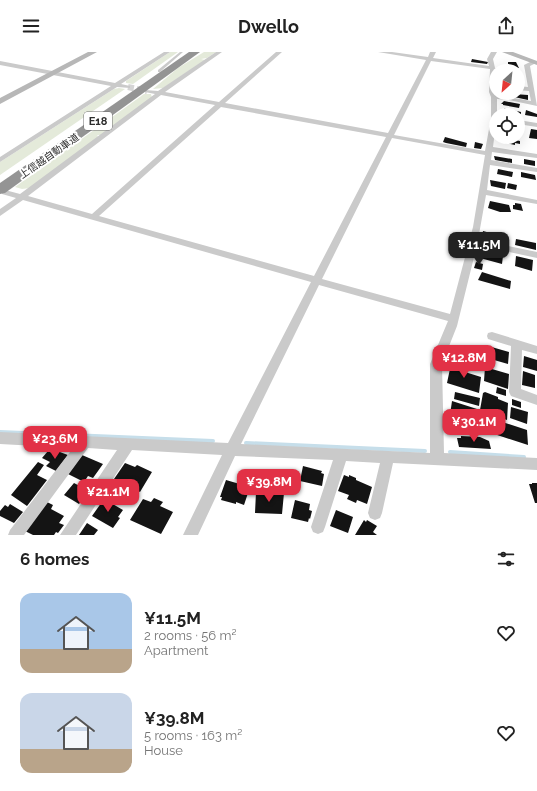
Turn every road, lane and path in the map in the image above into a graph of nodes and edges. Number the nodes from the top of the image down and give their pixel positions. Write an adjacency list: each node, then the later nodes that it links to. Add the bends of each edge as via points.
1 (93, 52): 19 (street)
2 (167, 52): 20 (street)
3 (182, 52): 18 (lane)
4 (186, 52): 18 (highway, 上信越自動車道 / E18)
5 (195, 52): 18 (highway, 上信越自動車道 / E18)
6 (200, 52): 18 (lane)
7 (219, 52): 25 (street)
8 (279, 52): 29 (street)
9 (381, 52): 13 (street)
10 (433, 52): 13 (street)
11 (494, 52): 16 (street, via 490,59)
12 (506, 52): 15 (street)
13 (430, 59): 17 (street); 32 (street)
14 (0, 62): 19 (street)
15 (536, 62): 23 (street, via 527,65 526,73)
16 (492, 64)
17 (489, 67)
18 (163, 71): 38 (highway, 上信越自動車道 / E18); 39 (highway, 上信越自動車道 / E18)
19 (54, 73): 20 (street); 27 (street)
20 (118, 85): 21 (street); 36 (street)
21 (128, 87)
22 (525, 88): 23 (street)
23 (532, 89): 28 (street)
24 (147, 91): 25 (street)
25 (160, 93): 29 (street); 41 (street)
26 (519, 100): 28 (street)
27 (0, 101)
28 (535, 103)
29 (220, 104): 32 (street); 44 (street)
30 (525, 123): 31 (street)
31 (537, 125)
32 (391, 136): 34 (street); 47 (street)
33 (490, 144): 34 (street)
34 (488, 155): 35 (street); 37 (street); 40 (street)
35 (537, 156)
36 (0, 160)
37 (537, 170)
38 (0, 181)
39 (3, 191): 41 (street)
40 (482, 192): 42 (street); 45 (street)
41 (21, 197): 43 (street); 44 (street)
42 (537, 202)
43 (0, 213)
44 (93, 217): 47 (street)
45 (474, 242): 46 (street); 48 (street)
46 (537, 255)
47 (317, 280): 48 (street); 56 (street)
48 (453, 319): 59 (street, via 436,364)
49 (492, 336): 50 (street)
50 (517, 344): 51 (street); 52 (street, via 515,392)
51 (537, 350)
52 (537, 400)
53 (0, 438): 54 (street)
54 (85, 442): 55 (street); 63 (street)
55 (129, 444): 56 (street); 64 (street)
56 (231, 449): 57 (street); 65 (street)
57 (342, 454): 58 (street); 62 (street)
58 (388, 457): 59 (street); 61 (street)
59 (437, 460): 60 (street)
60 (537, 464)
61 (376, 513)
62 (318, 527)
63 (15, 535)
64 (67, 535)
65 (190, 535)

